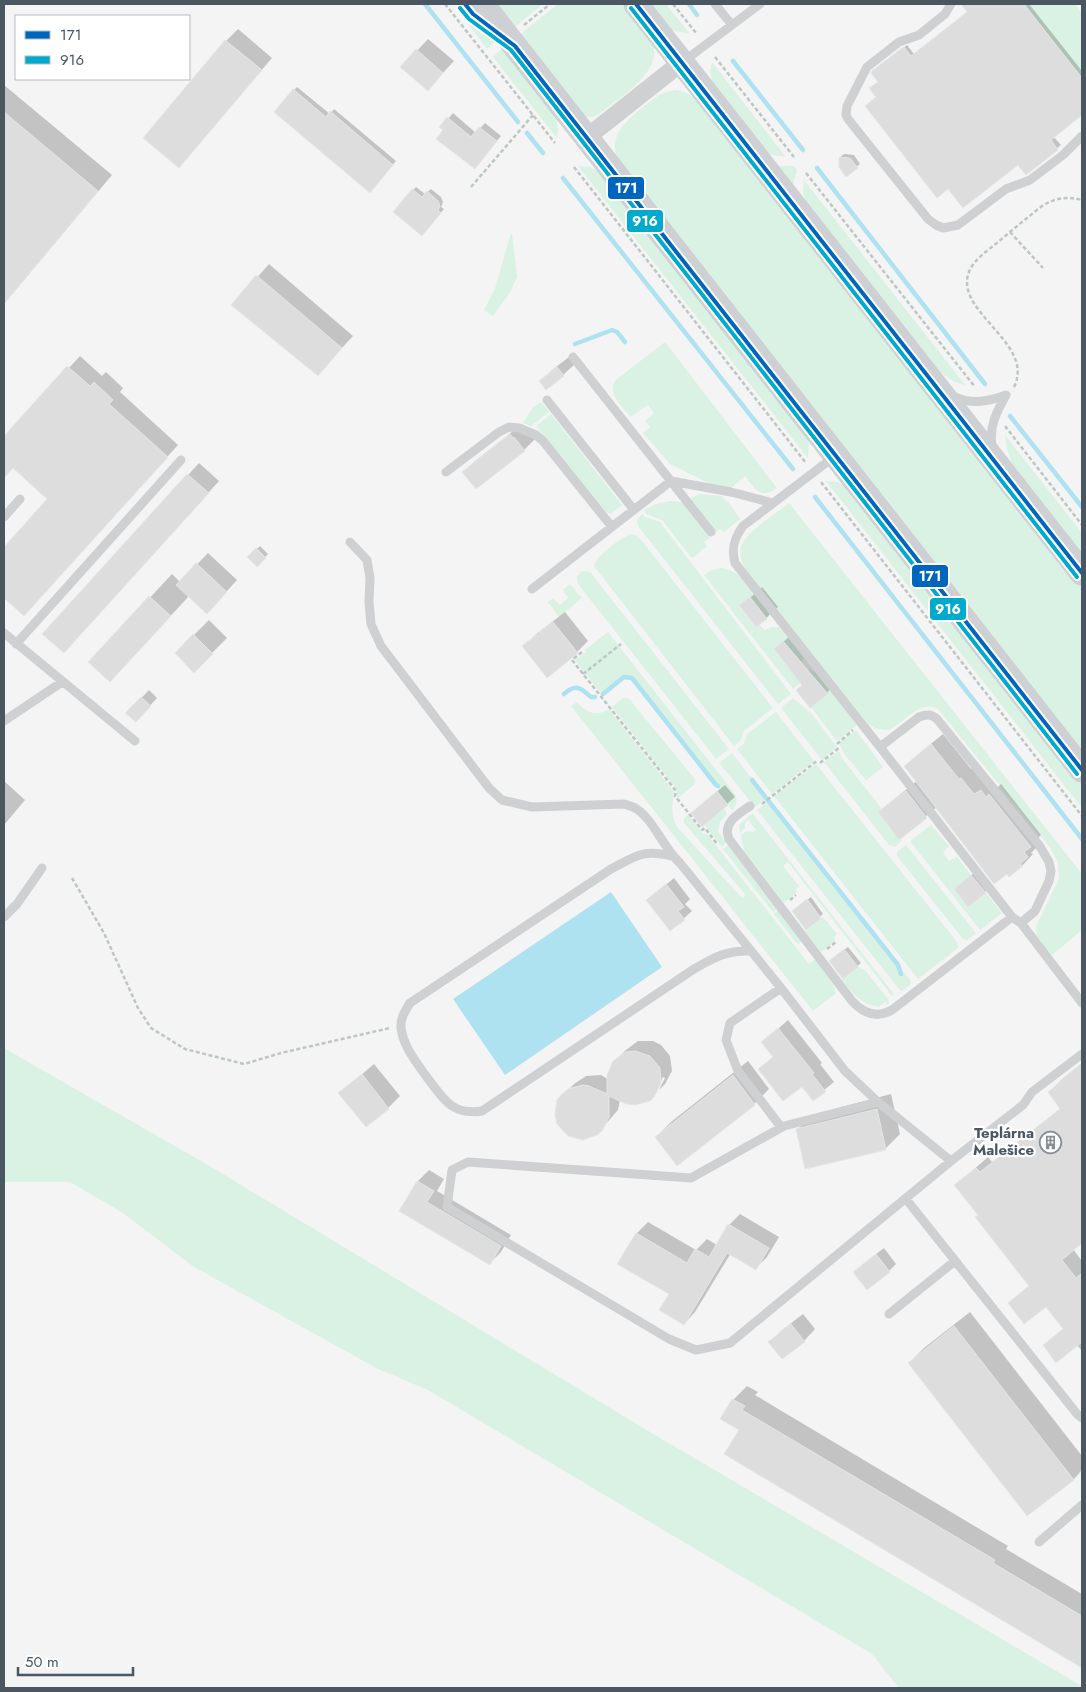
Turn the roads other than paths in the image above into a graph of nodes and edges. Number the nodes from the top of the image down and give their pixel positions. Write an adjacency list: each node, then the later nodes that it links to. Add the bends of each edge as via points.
1 (465, 4): 8 (lane, via 473,14)
2 (482, 4): 8 (street)
3 (636, 4): 9 (street)
4 (716, 4): 7 (lane)
5 (760, 4): 7 (lane)
6 (952, 4): 10 (lane, via 919,35 899,42 867,67 846,110 848,119 928,219 943,228 958,225 1006,189 1030,180)
7 (732, 25): 9 (lane)
8 (519, 36): 11 (street)
9 (682, 62): 11 (street); 13 (street)
10 (1082, 136)
11 (586, 138): 15 (street)
12 (573, 357): 19 (lane)
13 (929, 378): 18 (street); 18 (lane, via 962,401 982,402 1006,395 994,417 991,436 992,447)
14 (547, 400): 22 (lane)
15 (836, 456): 21 (lane); 35 (street)
16 (182, 460): 30 (lane)
17 (446, 472): 24 (lane, via 499,432 509,427 527,430 543,441)
18 (1003, 472): 27 (street)
19 (671, 482): 21 (lane); 22 (lane); 25 (lane)
20 (20, 499): 23 (lane)
21 (773, 503): 34 (lane, via 738,532 733,546 735,563)
22 (634, 510): 24 (lane)
23 (4, 518)
24 (612, 527): 28 (lane)
25 (711, 532)
26 (350, 542): 37 (lane, via 367,560 371,624 381,646 489,788 502,800 532,807 624,804 634,807)
27 (1082, 573)
28 (532, 590)
29 (4, 634): 30 (lane)
30 (16, 644): 31 (lane)
31 (62, 682): 32 (lane); 33 (lane)
32 (4, 721)
33 (136, 741)
34 (880, 747): 40 (lane); 41 (lane, via 919,717 932,715 1040,845 1049,862 1049,881 1036,911)
35 (1082, 770)
36 (750, 806): 40 (lane, via 729,824 730,839 858,1008 866,1012 876,1015 892,1010)
37 (672, 856): 42 (lane); 42 (lane, via 656,852 639,854 611,869 410,1003 403,1014 402,1036 442,1098 456,1108 473,1113 482,1111 694,969 724,953)
38 (42, 868): 39 (lane)
39 (4, 917)
40 (1012, 917): 41 (lane)
41 (1021, 924): 44 (lane)
42 (751, 951): 43 (lane)
43 (781, 988): 46 (lane, via 845,1071); 47 (lane, via 730,1023 726,1040 738,1071)
44 (1082, 1004)
45 (1082, 1054): 48 (lane)
46 (878, 1102): 47 (lane); 48 (lane)
47 (781, 1127): 49 (lane, via 691,1178 468,1162 452,1170 448,1207 669,1339 696,1350 730,1344)
48 (951, 1161): 49 (lane)
49 (906, 1199): 50 (lane)
50 (955, 1261): 51 (lane); 52 (lane)
51 (889, 1314)
52 (1082, 1418)
53 (1082, 1505): 54 (lane)
54 (1039, 1542)

